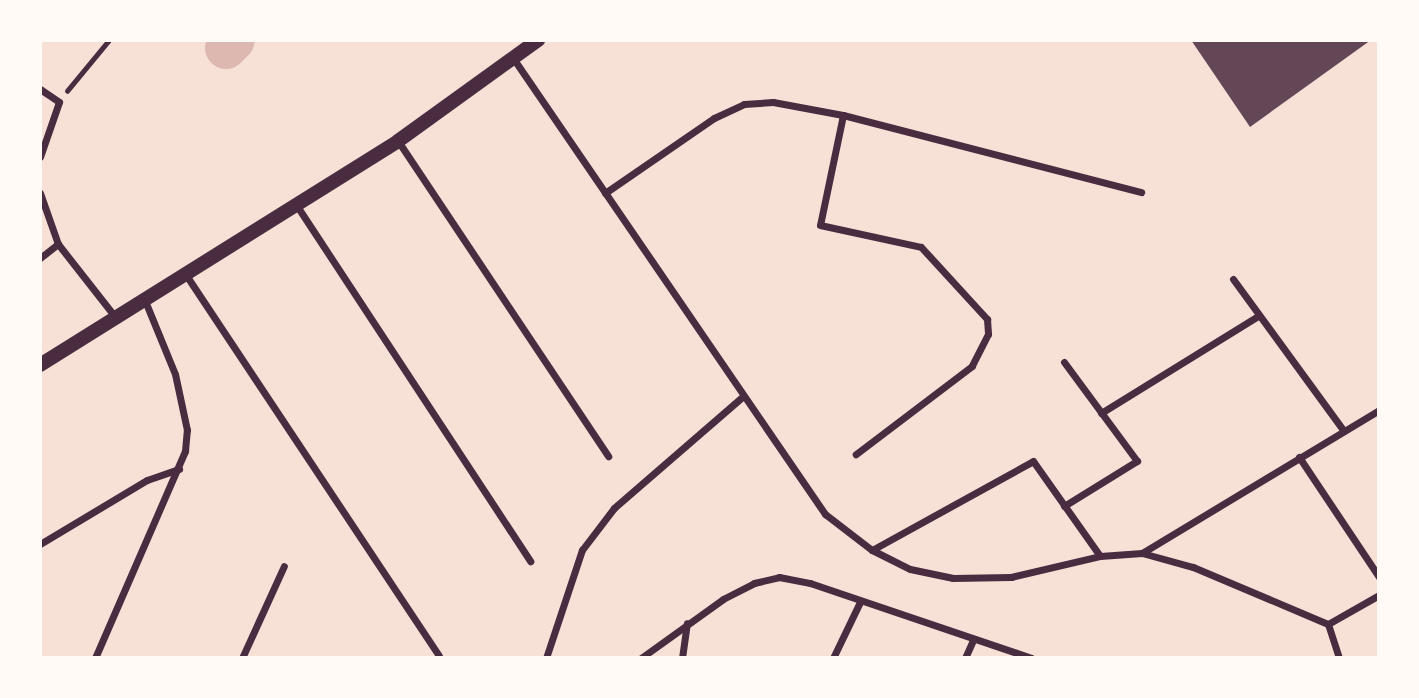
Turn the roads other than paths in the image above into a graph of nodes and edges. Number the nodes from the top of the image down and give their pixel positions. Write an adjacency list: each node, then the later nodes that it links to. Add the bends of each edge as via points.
1 (538, 40): 2 (main road)
2 (513, 57): 5 (main road); 9 (street)
3 (40, 89): 6 (street, via 59,102)
4 (843, 115): 7 (street); 9 (street, via 773,102 744,104 714,118); 24 (street, via 820,225 921,247 987,319 988,334 972,366)
5 (398, 141): 10 (main road); 25 (street)
6 (40, 157)
7 (1141, 191)
8 (40, 193): 11 (street)
9 (605, 193): 20 (street)
10 (297, 206): 13 (main road); 33 (street)
11 (58, 244): 12 (street); 17 (street)
12 (40, 258)
13 (186, 275): 15 (main road); 41 (street)
14 (1233, 279): 16 (street)
15 (145, 301): 17 (main road); 27 (street, via 165,343 187,430)
16 (1258, 316): 22 (street); 23 (street)
17 (116, 318): 19 (main road)
18 (1065, 362): 22 (street)
19 (40, 365)
20 (741, 398): 30 (street, via 825,514); 44 (street, via 614,508 582,550)
21 (1379, 410): 23 (street)
22 (1101, 413): 28 (street, via 1137,461)
23 (1344, 430): 26 (street)
24 (856, 454)
25 (608, 456)
26 (1299, 457): 31 (street); 35 (street)
27 (179, 470): 29 (street, via 147,480); 42 (street)
28 (1064, 506): 30 (street, via 1033,460); 32 (street)
29 (40, 544)
30 (872, 550): 32 (street, via 910,569 953,578 1011,577)
31 (1142, 553): 32 (street); 39 (street, via 1193,567)
32 (1100, 556)
33 (530, 561)
34 (284, 566): 43 (street)
35 (1379, 577)
36 (1379, 595): 39 (street)
37 (860, 602): 38 (street, via 779,577 754,583); 40 (street); 47 (street)
38 (687, 623): 45 (street); 46 (street)
39 (1328, 624): 50 (street)
40 (973, 640): 48 (street); 49 (street)
41 (439, 656)
42 (95, 658)
43 (243, 658)
44 (546, 658)
45 (641, 658)
46 (682, 658)
47 (833, 658)
48 (965, 658)
49 (1032, 658)
50 (1339, 658)

